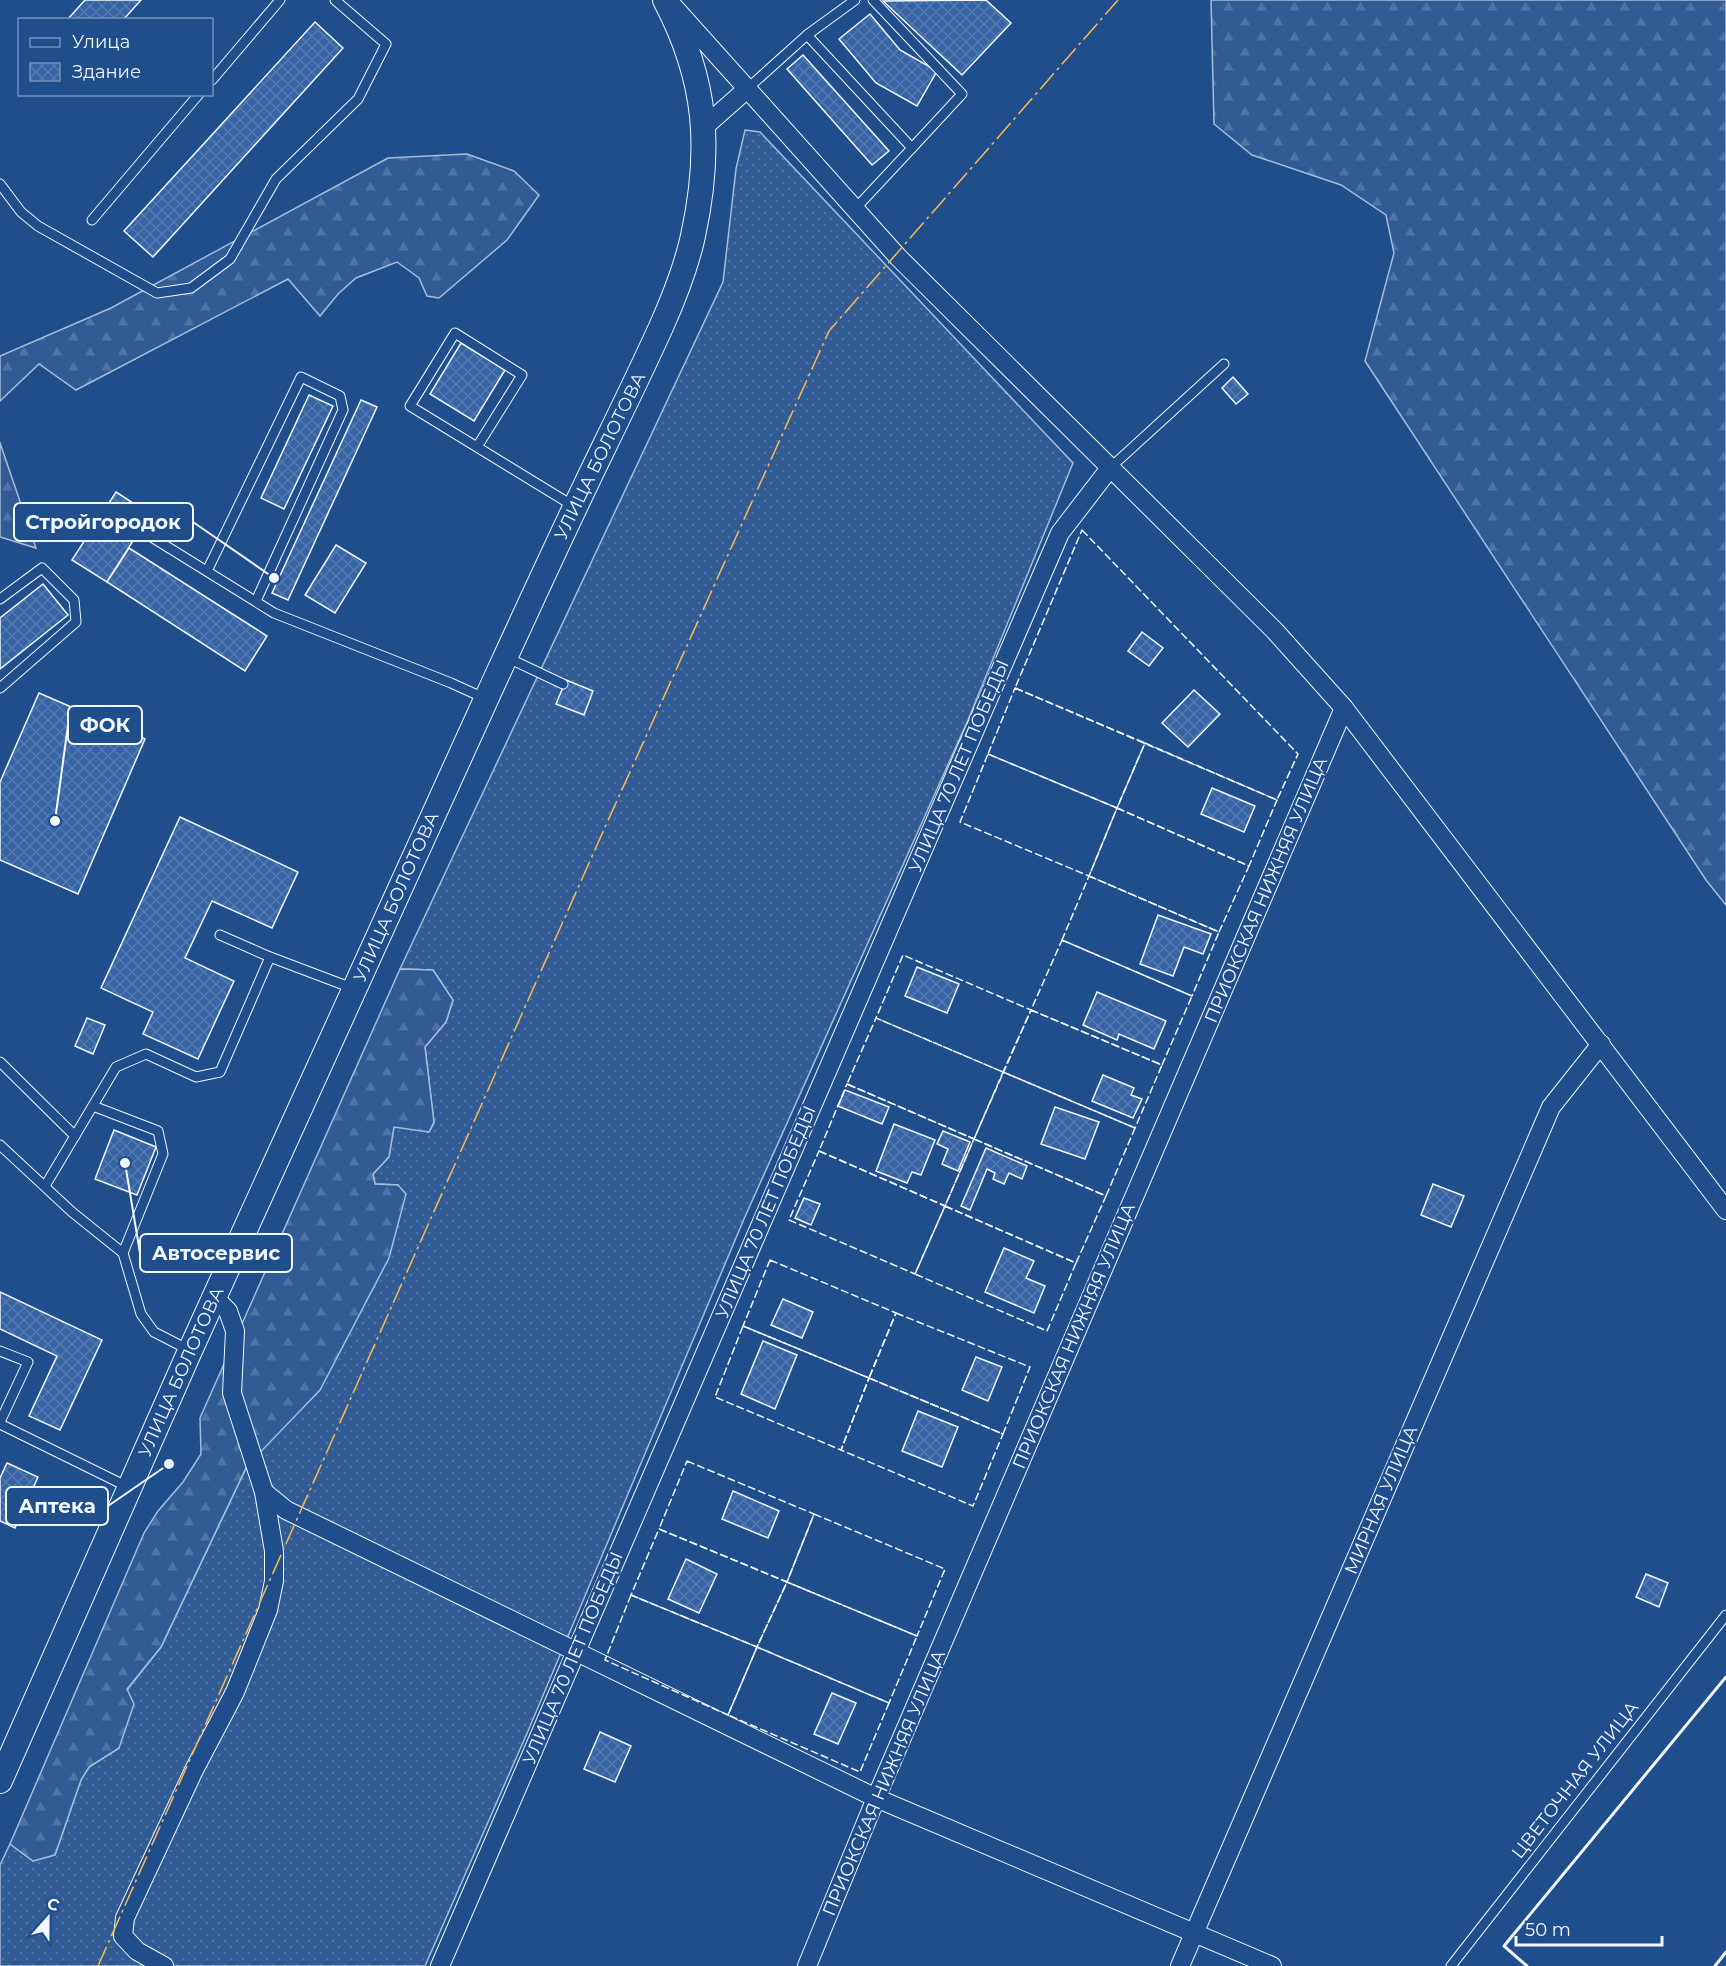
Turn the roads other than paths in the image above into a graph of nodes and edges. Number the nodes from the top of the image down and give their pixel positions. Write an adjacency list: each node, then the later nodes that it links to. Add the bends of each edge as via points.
1 (280, 0): 7 (lane)
2 (335, 0): 12 (lane, via 386,44 358,99 276,179 230,259 191,288 157,293 38,226 21,212)
3 (667, 0): 8 (street); 10 (main road, УЛИЦА БОЛОТОВА, via 699,89)
4 (855, 0): 6 (lane)
5 (873, 0): 11 (lane, via 962,94)
6 (807, 35): 8 (lane); 11 (lane)
7 (213, 79)
8 (747, 89): 10 (street); 13 (street)
9 (197, 96): 14 (lane)
10 (703, 128): 18 (main road, УЛИЦА БОЛОТОВА, via 698,209 681,280)
11 (912, 148): 13 (lane)
12 (0, 184)
13 (855, 209): 17 (street, via 898,257)
14 (92, 220)
15 (1224, 364): 17 (lane)
16 (477, 447): 16 (lane, via 410,406 454,333 522,375); 18 (lane)
17 (1110, 468): 27 (street, via 1275,631); 46 (street, УЛИЦА 70 ЛЕТ ПОБЕДЫ, via 1060,533)
18 (575, 507): 23 (main road, УЛИЦА БОЛОТОВА)
19 (150, 536): 20 (lane)
20 (207, 571): 22 (lane); 22 (lane, via 301,377 340,396 343,410)
21 (0, 599): 25 (lane, via 42,568 74,600 76,622)
22 (256, 602): 26 (lane, via 274,613)
23 (505, 657): 24 (lane); 26 (main road, УЛИЦА БОЛОТОВА)
24 (563, 684)
25 (0, 688)
26 (486, 699): 30 (main road, УЛИЦА БОЛОТОВА)
27 (1344, 708): 31 (street); 48 (street, ПРИОКСКАЯ НИЖНЯЯ УЛИЦА)
28 (220, 935): 29 (lane)
29 (270, 957): 30 (lane); 33 (lane, via 220,1072 196,1077 146,1054 116,1067)
30 (354, 988): 39 (main road, УЛИЦА БОЛОТОВА)
31 (1601, 1044): 37 (street); 49 (street, МИРНАЯ УЛИЦА, via 1551,1107)
32 (0, 1062): 34 (lane)
33 (93, 1106): 34 (lane); 38 (lane, via 158,1131 163,1154)
34 (75, 1136): 36 (lane)
35 (0, 1145): 36 (lane)
36 (45, 1186): 38 (lane)
37 (1726, 1210)
38 (123, 1253): 41 (lane, via 141,1314 154,1332)
39 (214, 1297): 41 (main road, УЛИЦА БОЛОТОВА); 44 (street, via 228,1311 235,1331 232,1393)
40 (0, 1351): 42 (lane, via 27,1362)
41 (190, 1351): 43 (main road, УЛИЦА БОЛОТОВА)
42 (0, 1423): 43 (lane)
43 (130, 1488): 47 (main road, УЛИЦА БОЛОТОВА)
44 (264, 1492): 46 (street, via 286,1510); 50 (street, via 274,1551 274,1581 268,1610 235,1692 125,1918 123,1936 137,1951)
45 (1726, 1615): 55 (lane, ЦВЕТОЧНАЯ УЛИЦА)
46 (576, 1652): 48 (street); 51 (street, УЛИЦА 70 ЛЕТ ПОБЕДЫ)
47 (0, 1781)
48 (876, 1798): 49 (street); 52 (street, ПРИОКСКАЯ НИЖНЯЯ УЛИЦА)
49 (1193, 1934): 53 (street, МИРНАЯ УЛИЦА); 54 (street)
50 (164, 1966)
51 (440, 1966)
52 (807, 1966)
53 (1180, 1966)
54 (1272, 1966)
55 (1451, 1966)

